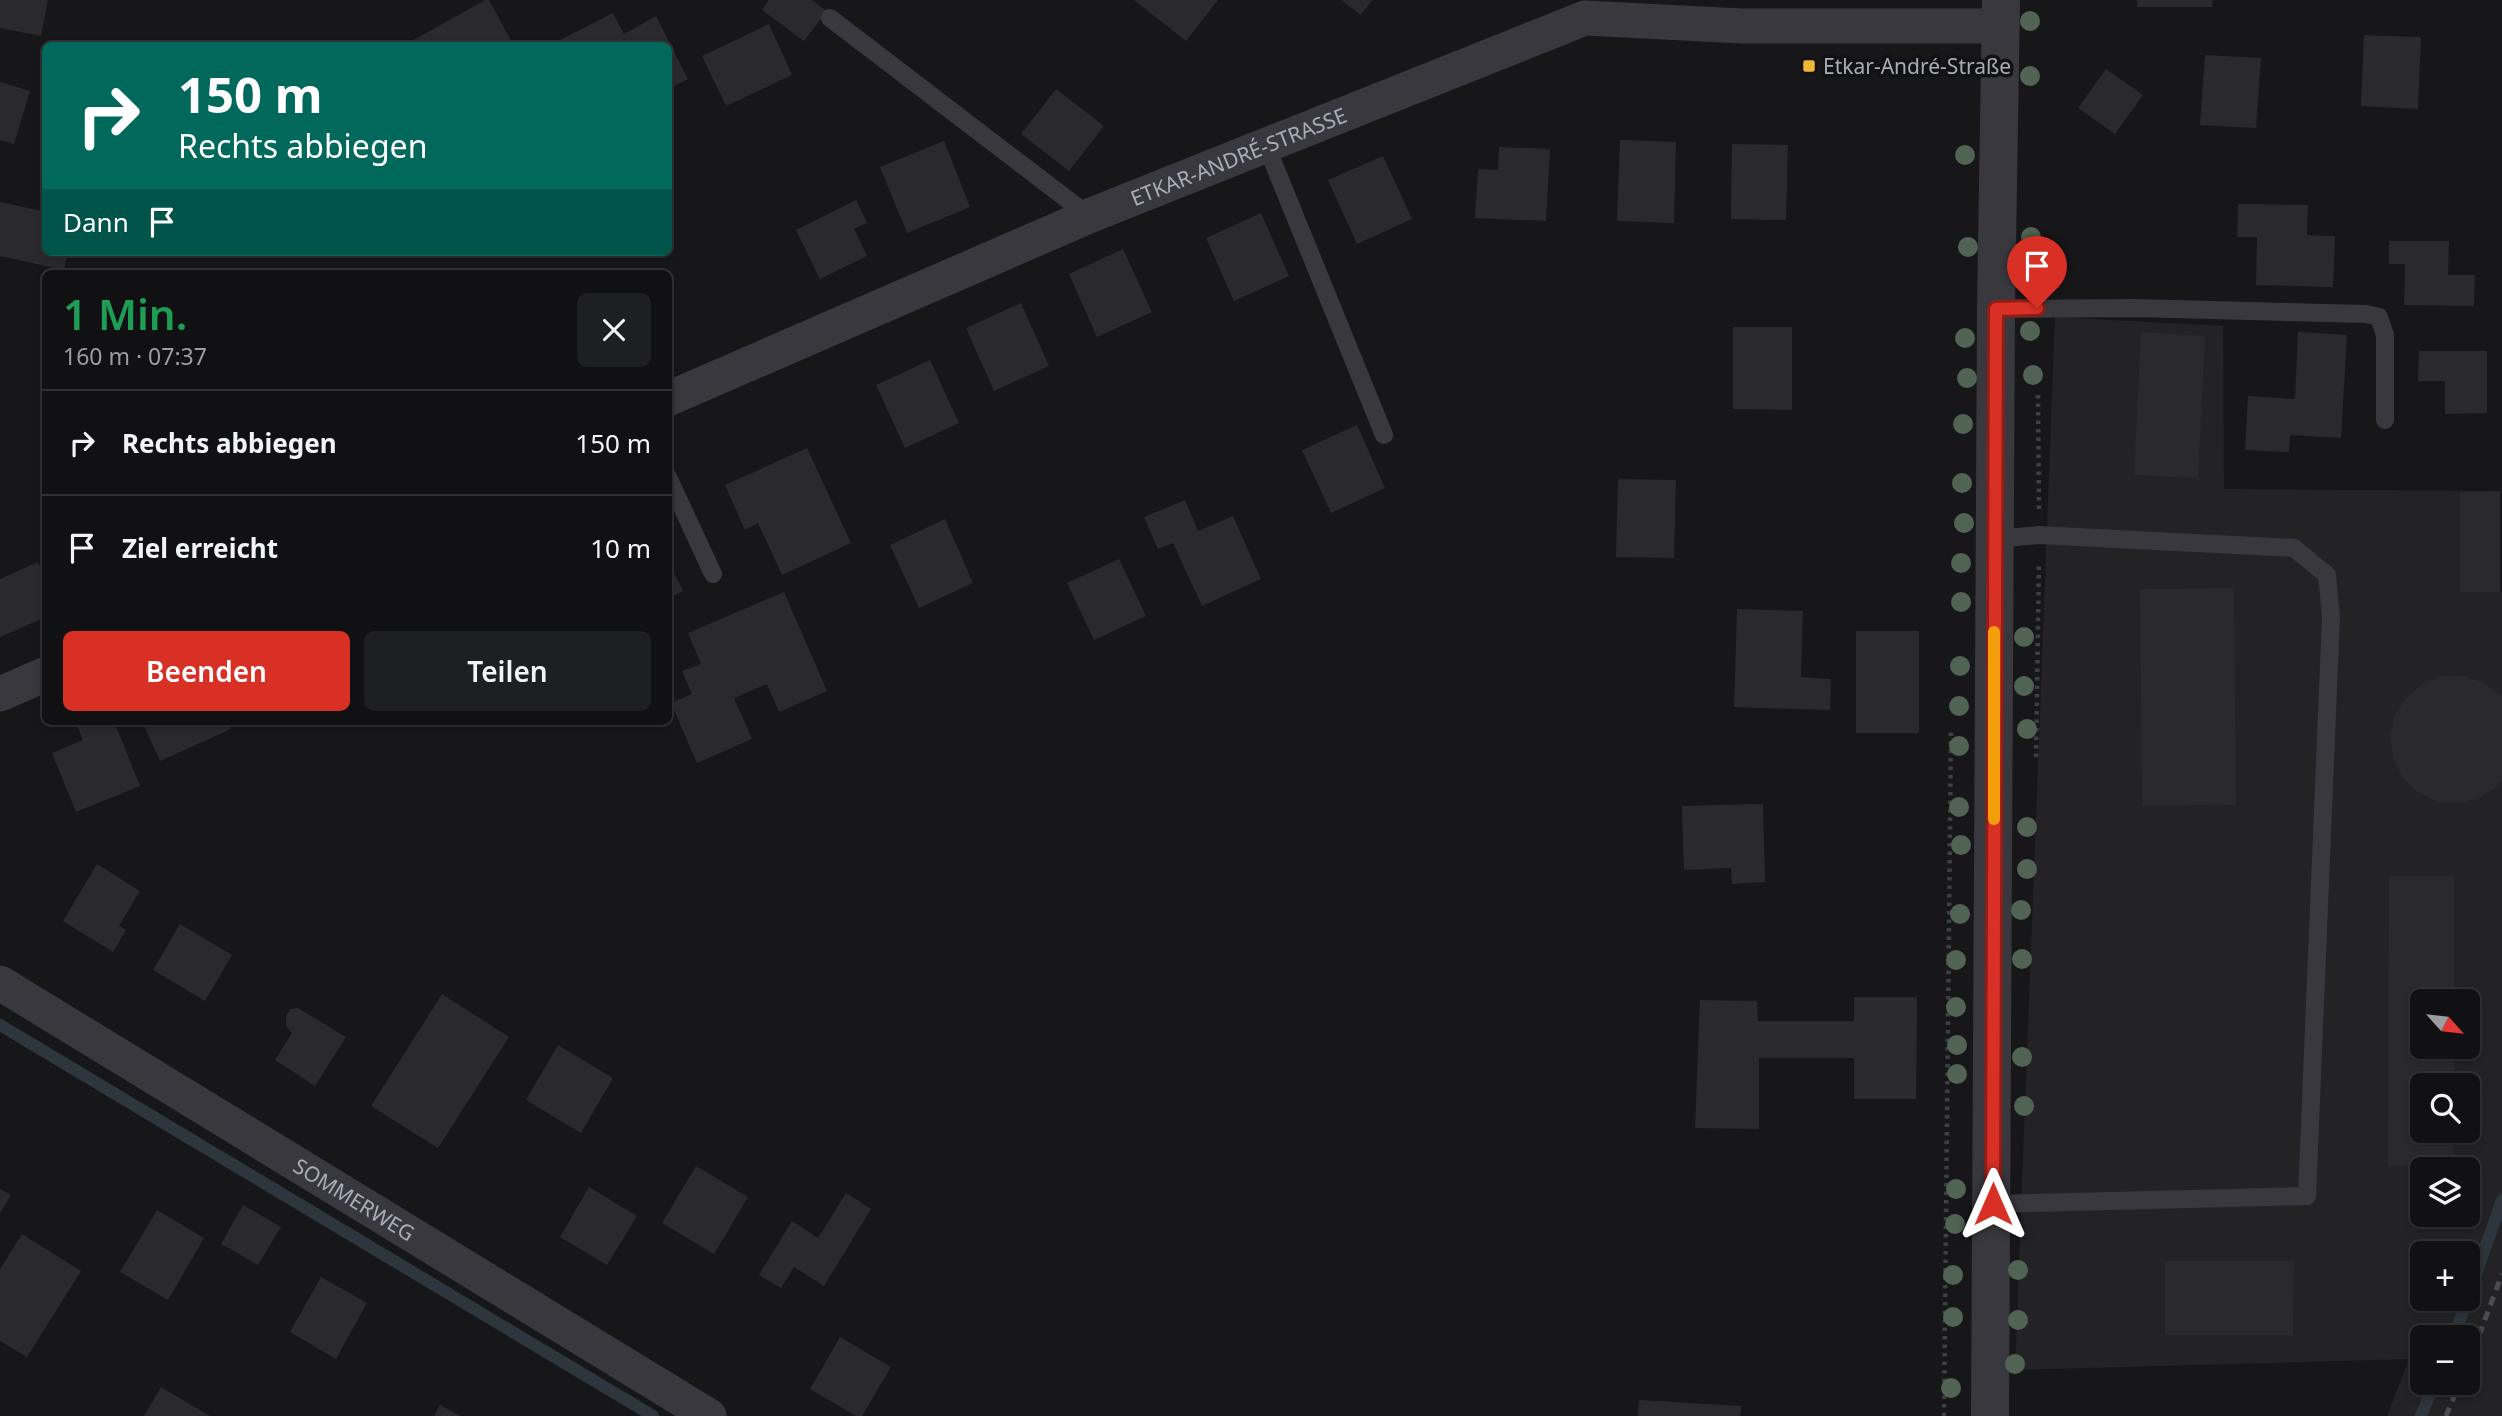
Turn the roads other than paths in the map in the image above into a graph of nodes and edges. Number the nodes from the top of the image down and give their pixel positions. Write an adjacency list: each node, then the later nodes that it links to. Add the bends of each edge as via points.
1 (1574, 9): 2 (street, ETKAR-ANDRÉ-STRASSE, via 1742,26); 4 (street, ETKAR-ANDRÉ-STRASSE)
2 (2001, 13): 6 (street)
3 (830, 18): 5 (lane)
4 (1266, 145): 5 (street, ETKAR-ANDRÉ-STRASSE); 9 (lane)
5 (1089, 216): 7 (street, ETKAR-ANDRÉ-STRASSE)
6 (1996, 309): 8 (lane, via 2379,317 2385,334); 11 (street)
7 (672, 397)
8 (2385, 420)
9 (1384, 435)
10 (672, 486): 12 (lane)
11 (1994, 539): 16 (street); 16 (lane, via 2039,535 2294,548 2328,575 2331,617 2307,1196)
12 (713, 574)
13 (42, 676): 14 (street)
14 (0, 694)
15 (0, 983): 17 (street, SOMMERWEG)
16 (1993, 1204): 18 (street)
17 (709, 1416)
18 (1990, 1416)

